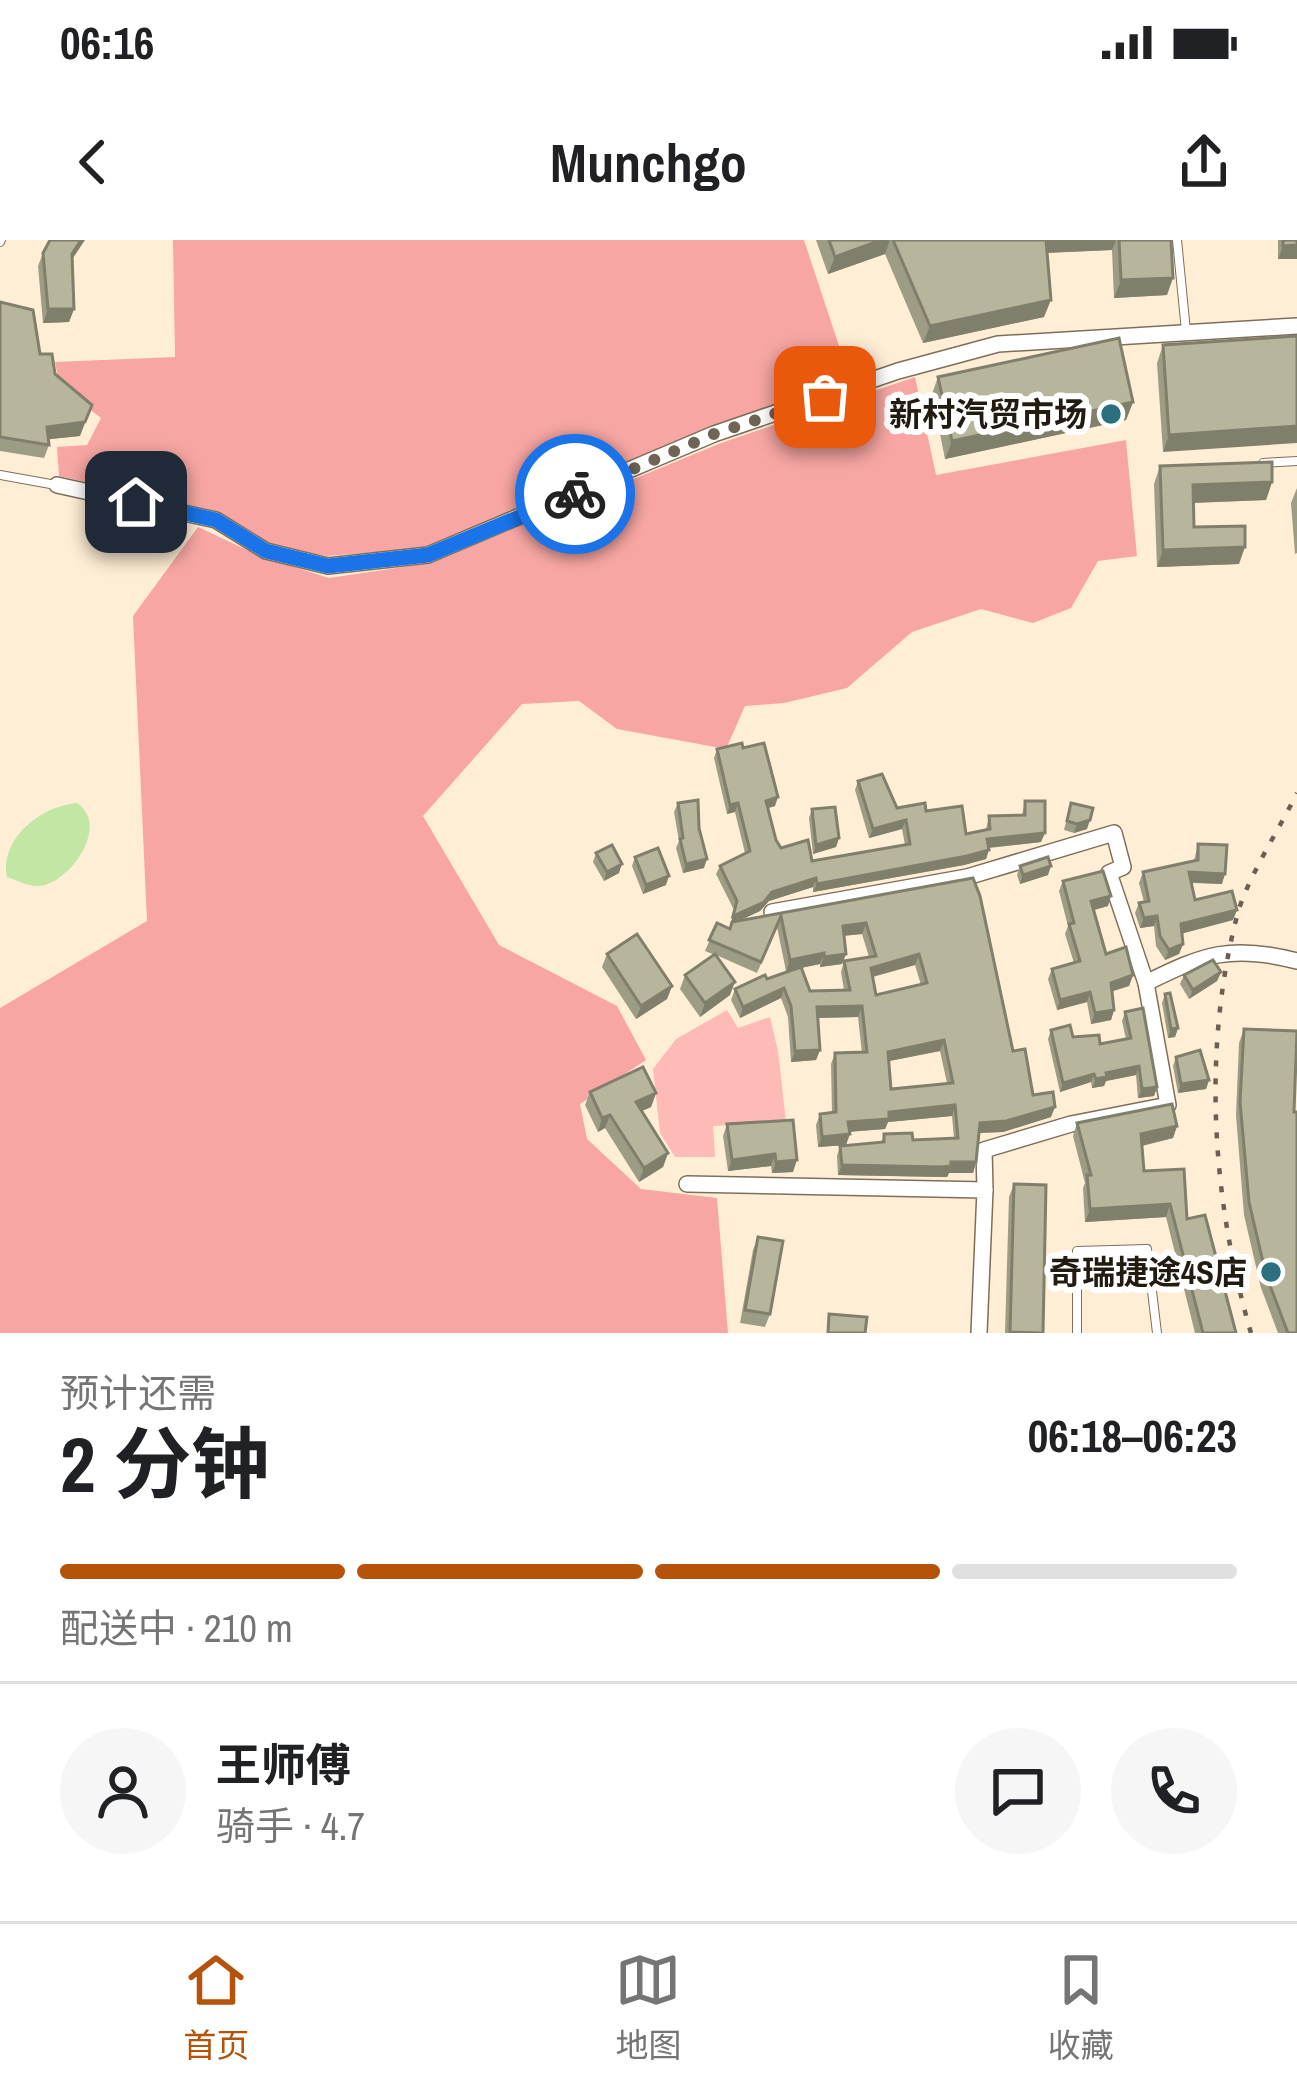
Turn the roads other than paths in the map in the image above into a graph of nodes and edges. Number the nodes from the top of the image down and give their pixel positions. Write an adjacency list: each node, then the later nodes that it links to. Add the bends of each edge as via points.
1 (1177, 240): 3 (lane)
2 (1297, 326): 3 (street)
3 (1186, 332): 7 (street, via 998,344 898,371 714,434 428,555 328,566 266,551 216,520)
4 (1297, 461): 5 (lane)
5 (1257, 463)
6 (0, 475): 7 (lane)
7 (57, 485)
8 (772, 912): 10 (street, via 968,877 1114,833 1123,866 1109,873)
9 (1297, 961): 10 (street, via 1232,951 1198,957)
10 (1146, 983): 12 (street, via 1168,1105 984,1150)
11 (688, 1184): 12 (street)
12 (985, 1190): 13 (street)
13 (979, 1333)
14 (1077, 1333): 15 (lane, via 1077,1250 1147,1250)
15 (1157, 1333)

